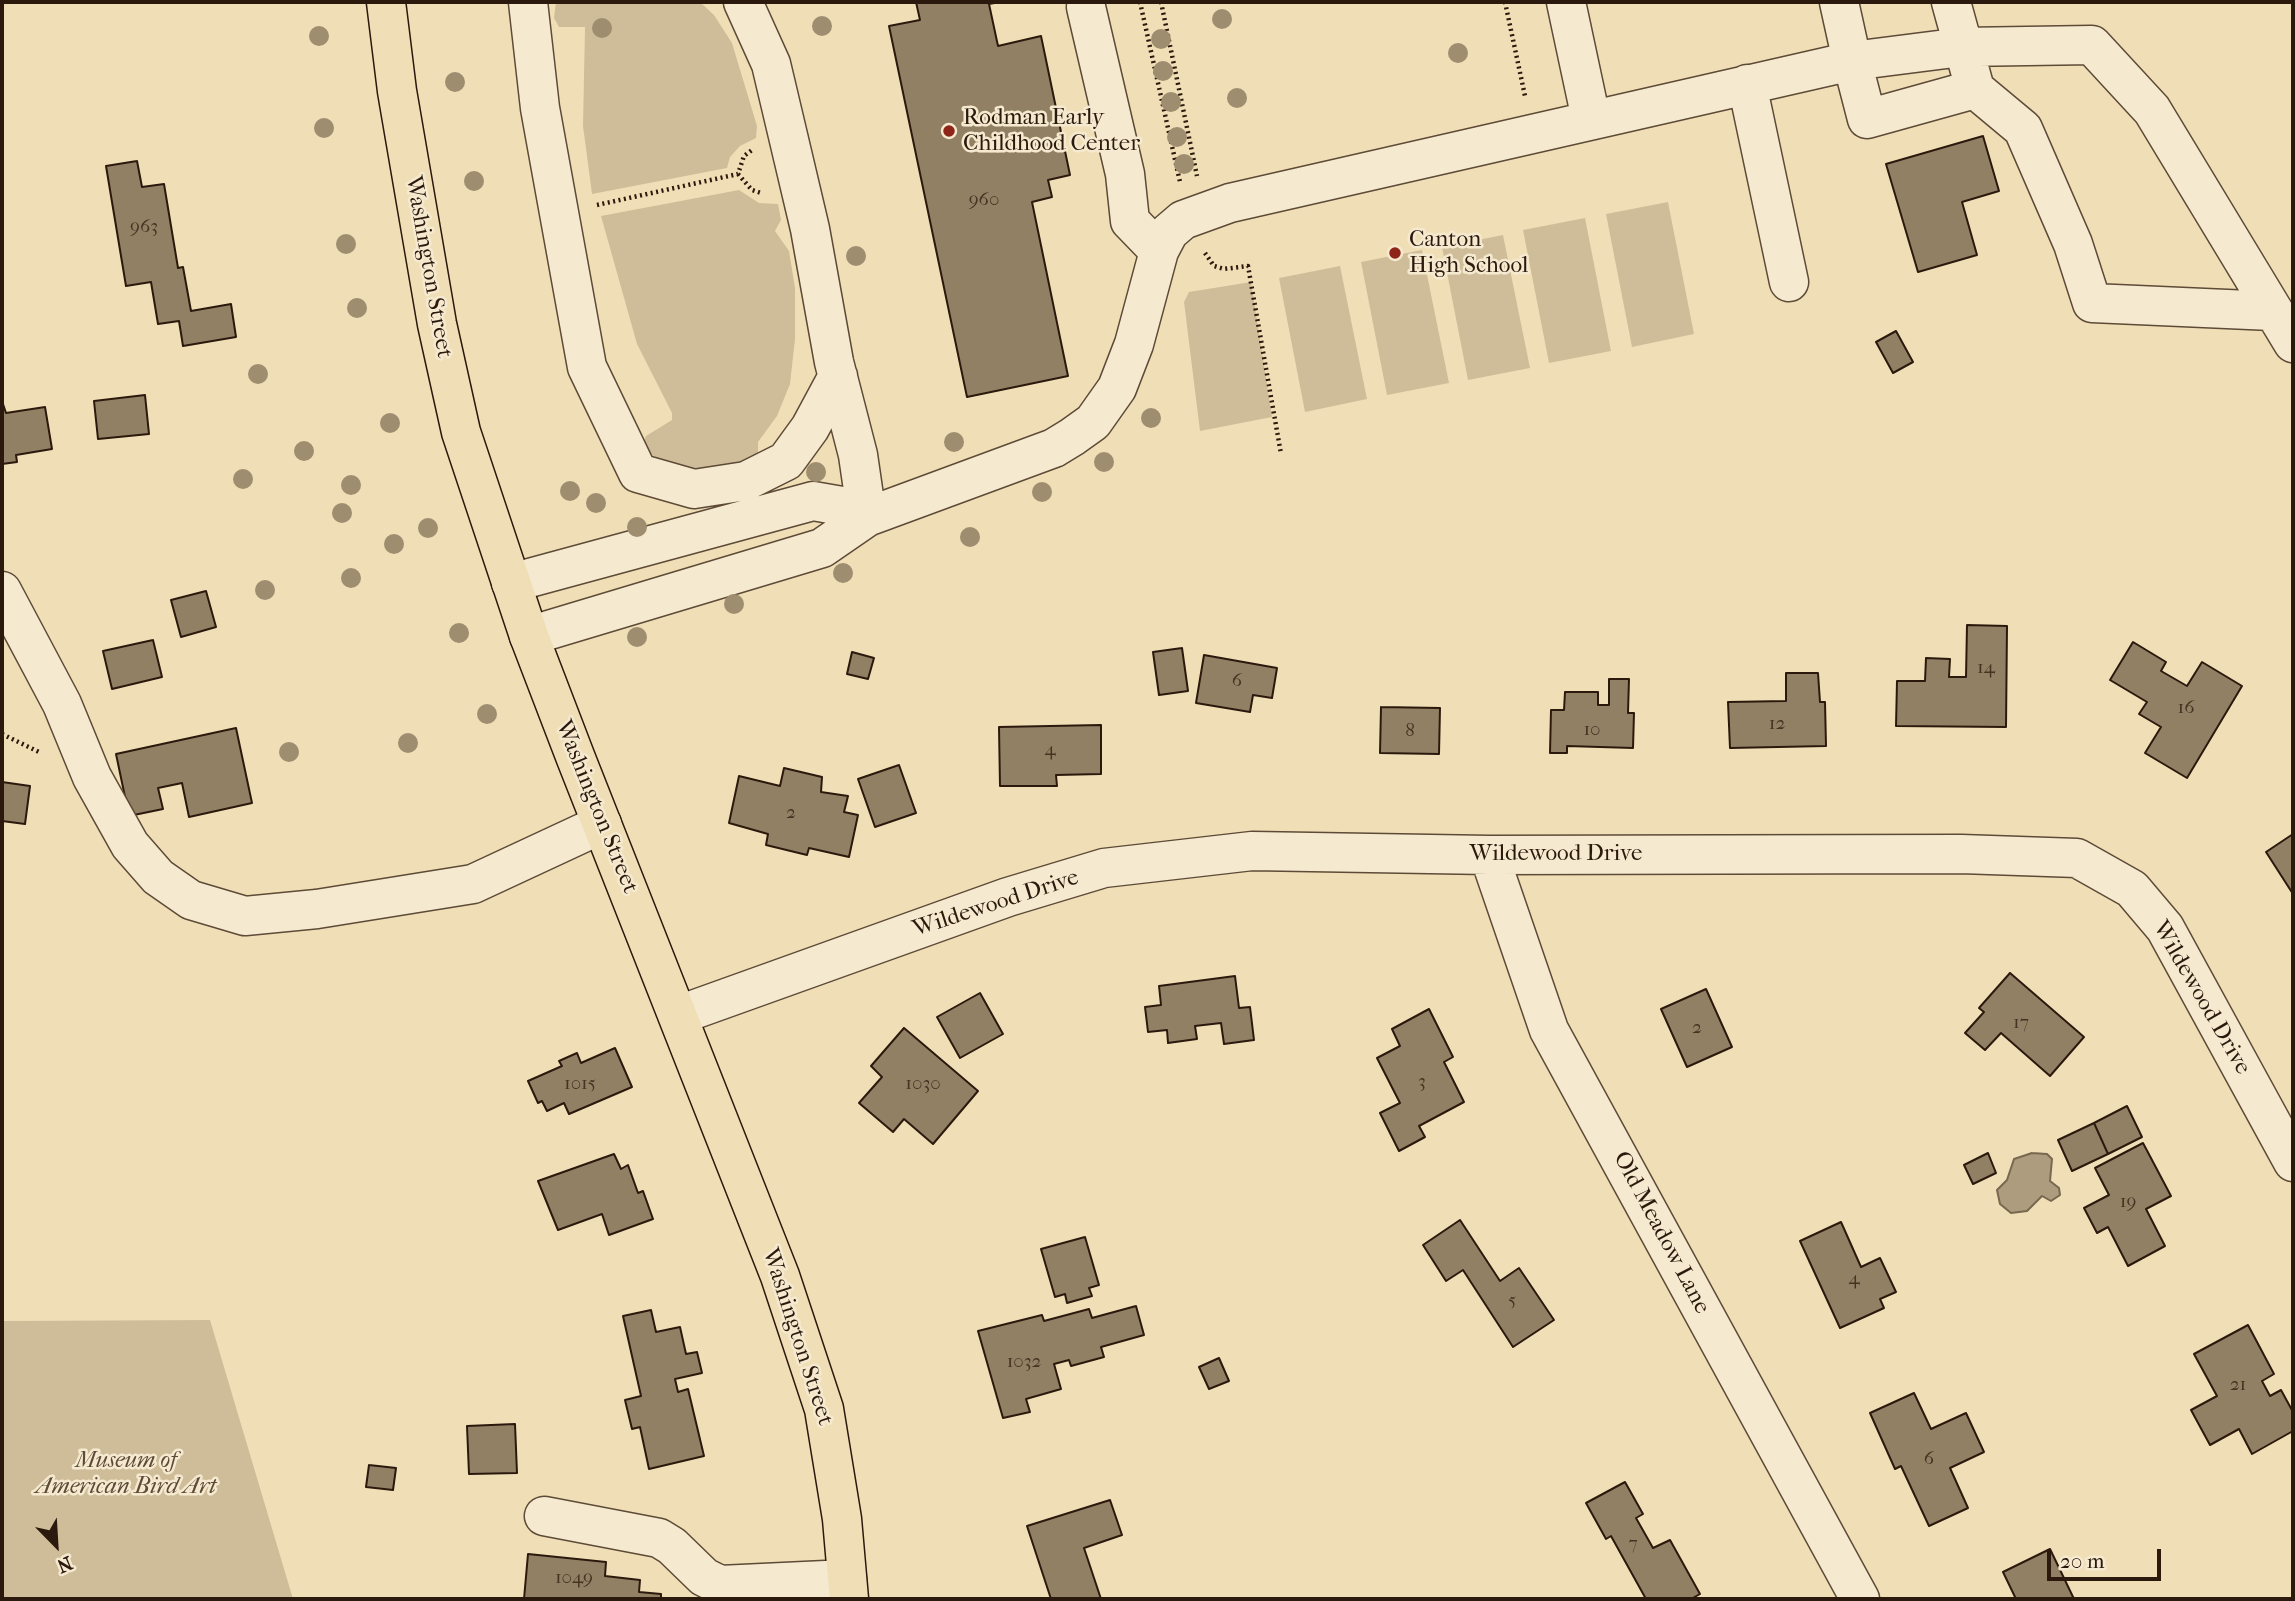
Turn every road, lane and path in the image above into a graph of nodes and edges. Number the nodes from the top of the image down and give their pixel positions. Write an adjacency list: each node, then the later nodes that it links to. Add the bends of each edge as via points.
1 (386, 2): 27 (main road, Washington Street, via 437,324 461,432)
2 (528, 2): 18 (street)
3 (1140, 2): 4 (path, via 1181,186 1198,180)
4 (1161, 2)
5 (1505, 2): 15 (path)
6 (1566, 2): 16 (street)
7 (1839, 2): 12 (street)
8 (1951, 2): 11 (street)
9 (746, 3): 17 (street, via 771,64)
10 (1086, 8): 20 (street, via 1125,174 1130,221)
11 (1962, 47): 12 (street); 14 (street); 22 (street, via 2092,45 2152,110)
12 (1852, 61): 13 (street); 14 (street, via 1867,118)
13 (1748, 84): 16 (street); 21 (street)
14 (1975, 89): 22 (street, via 2023,129 2073,244 2092,303)
15 (1527, 107)
16 (1591, 119): 20 (street, via 1230,203 1183,220)
17 (789, 139): 18 (path, via 752,150 744,156 738,174); 24 (street)
18 (559, 214): 24 (street, via 587,367 638,473 694,489 747,481 786,461)
19 (1202, 249): 25 (path, via 1214,266 1224,270 1248,266)
20 (1158, 251): 26 (street, via 1134,344 1117,388 1093,422 1054,448)
21 (1789, 282)
22 (2273, 311): 23 (street)
23 (2293, 343)
24 (838, 376): 26 (street, via 858,455)
25 (1281, 454)
26 (867, 517): 27 (street, via 813,501); 29 (street, via 822,548)
27 (511, 583): 29 (main road, Washington Street)
28 (2, 592): 30 (street, via 62,704 92,777 131,845 158,877 191,900 245,916 473,884)
29 (529, 636): 30 (main road, Washington Street)
30 (602, 824): 32 (main road, Washington Street)
31 (1489, 855): 32 (street, Wildewood Drive, via 1252,851 1104,868 1008,897); 33 (street, Wildewood Drive, via 2077,858 2132,890 2165,928); 36 (street, Old Meadow Lane, via 1549,1030)
32 (679, 1015): 35 (main road, Washington Street, via 780,1276 824,1409)
33 (2293, 1163)
34 (544, 1516): 35 (street, via 659,1538 720,1585)
35 (848, 1589)
36 (1860, 1599)

